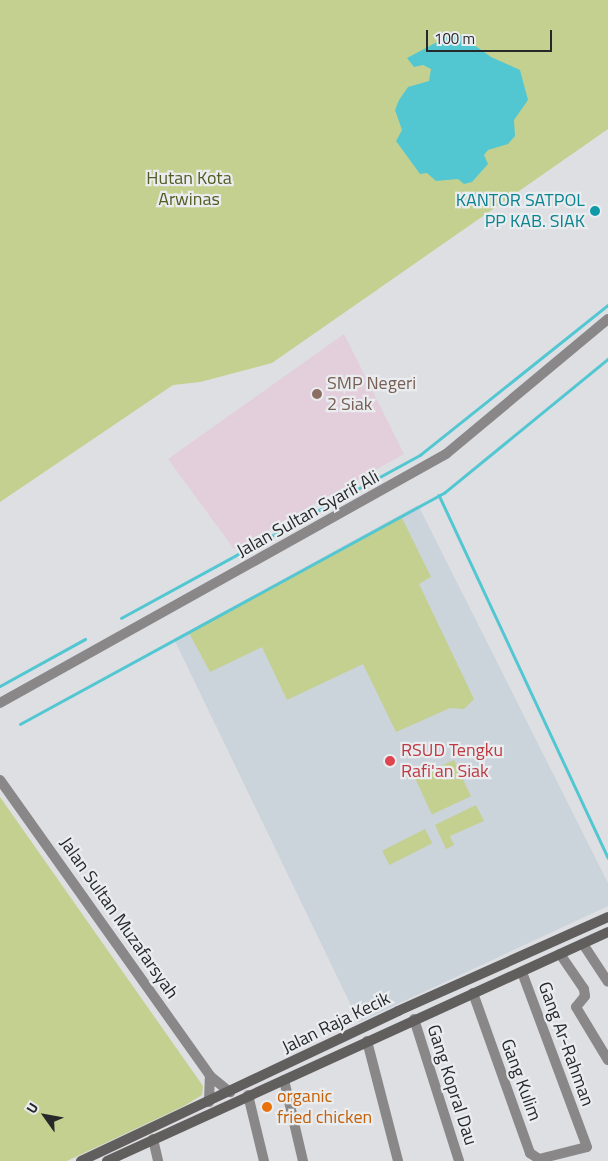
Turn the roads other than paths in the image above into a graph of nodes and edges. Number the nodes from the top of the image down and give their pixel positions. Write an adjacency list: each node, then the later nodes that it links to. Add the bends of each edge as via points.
1 (608, 319): 2 (street, Jalan Sultan Syarif Ali, via 446,454)
2 (0, 703)
3 (0, 780): 16 (street, Jalan Sultan Muzafarsyah)
4 (608, 917): 18 (main road, Jalan Raja Kecik, via 398,1011)
5 (608, 932): 6 (main road, Jalan Raja Kecik)
6 (596, 937): 7 (street); 8 (main road, Jalan Raja Kecik)
7 (608, 940)
8 (583, 944): 9 (main road, Jalan Raja Kecik); 11 (street)
9 (560, 954): 10 (main road, Jalan Raja Kecik); 15 (street, via 584,988 585,996 576,1006)
10 (522, 972): 12 (main road, Jalan Raja Kecik); 24 (street, Gang Ar-Rahman, via 587,1147)
11 (608, 982)
12 (473, 993): 13 (main road, Jalan Raja Kecik); 24 (street, Gang Kulim, via 530,1154)
13 (414, 1019): 14 (main road, Jalan Raja Kecik); 31 (street, Gang Kopral Dau)
14 (367, 1041): 17 (main road, Jalan Raja Kecik); 30 (street)
15 (608, 1060)
16 (210, 1076): 18 (street, Jalan Sultan Muzafarsyah); 20 (street)
17 (284, 1080): 19 (main road, Jalan Raja Kecik); 29 (street)
18 (230, 1092): 20 (main road, Jalan Raja Kecik)
19 (248, 1095): 21 (main road, Jalan Raja Kecik); 28 (street)
20 (209, 1102): 22 (main road, Jalan Raja Kecik)
21 (153, 1139): 23 (main road, Jalan Raja Kecik); 27 (street)
22 (126, 1140): 23 (main road); 25 (main road, Jalan Raja Kecik)
23 (131, 1150): 26 (main road, Jalan Raja Kecik)
24 (554, 1159)
25 (81, 1161)
26 (107, 1161)
27 (158, 1161)
28 (264, 1161)
29 (304, 1161)
30 (398, 1161)
31 (459, 1161)

